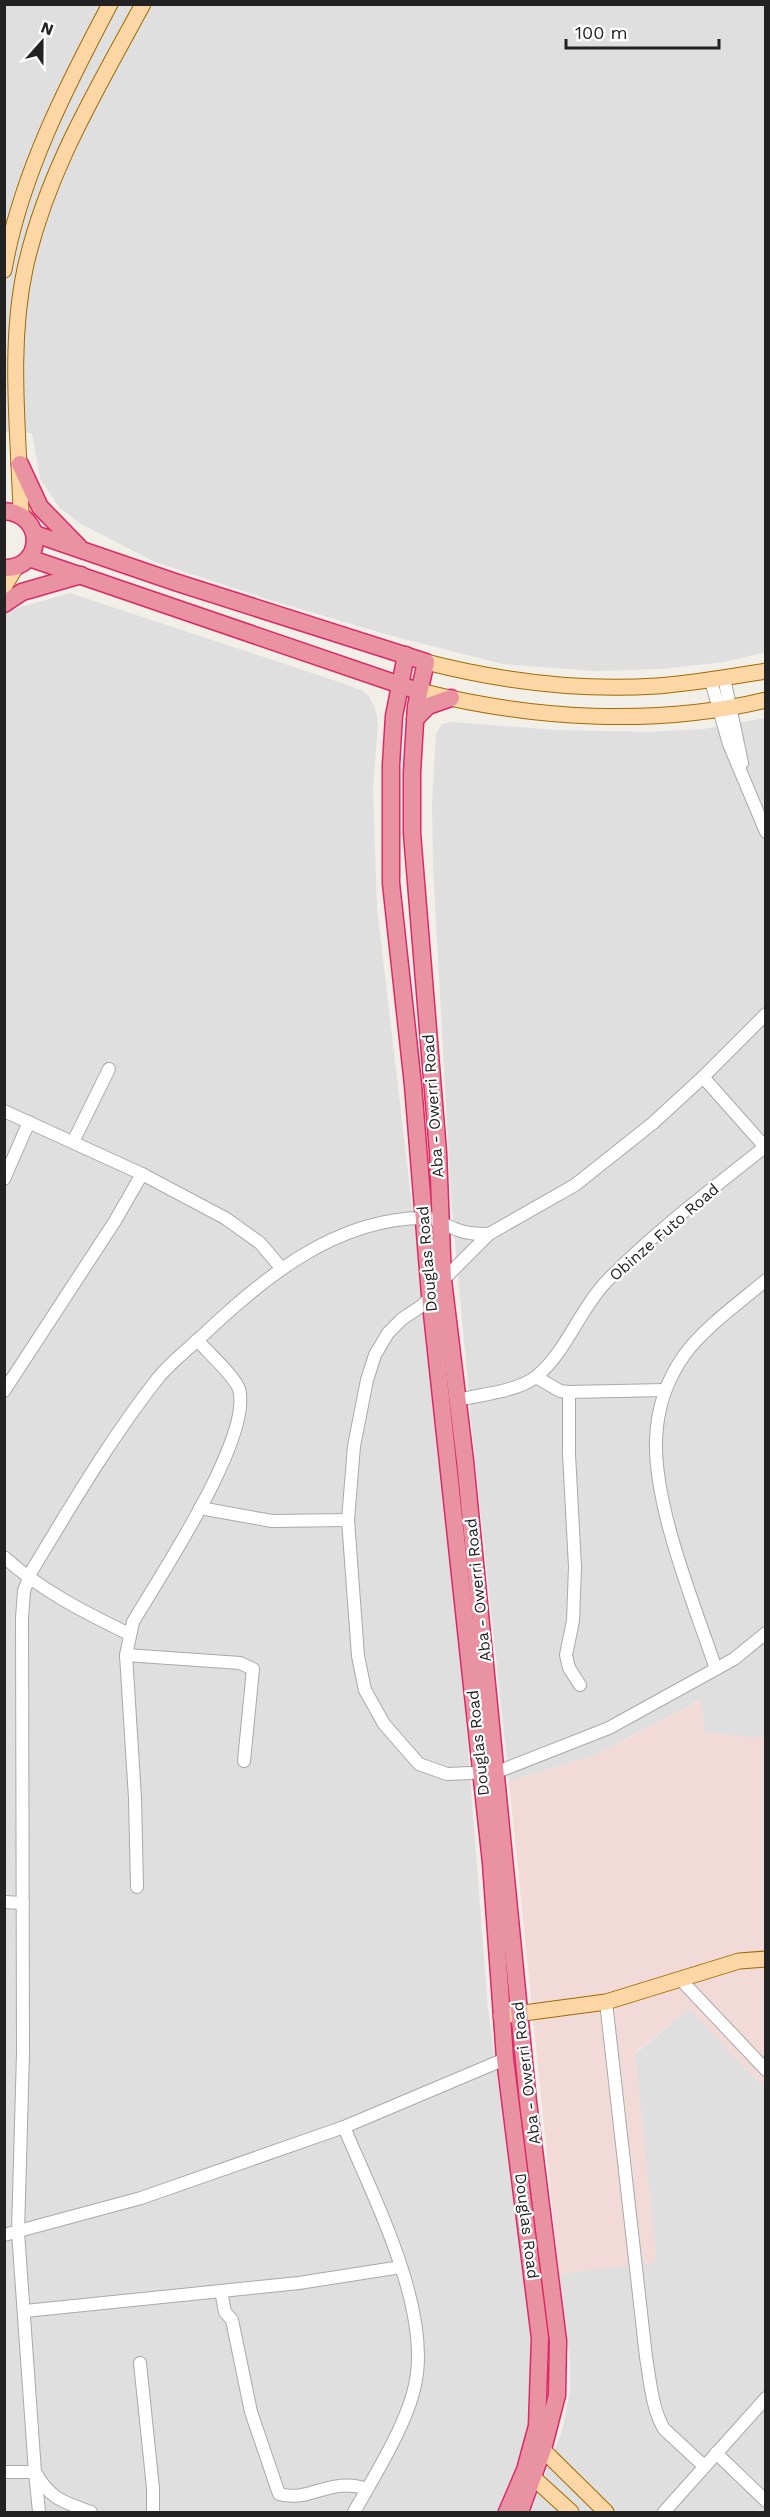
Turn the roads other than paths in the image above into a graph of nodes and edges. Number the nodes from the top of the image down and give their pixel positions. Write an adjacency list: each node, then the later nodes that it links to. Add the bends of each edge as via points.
1 (110, 4): 3 (main road, via 40,152)
2 (143, 4): 4 (main road, via 64,152 36,227 20,308 16,415)
3 (4, 270)
4 (20, 464): 5 (main road); 7 (highway, via 40,507)
5 (13, 513): 6 (highway, via 27,520)
6 (35, 534): 7 (highway); 8 (highway, via 34,550)
7 (82, 550): 10 (highway)
8 (17, 564): 9 (highway); 11 (main road)
9 (81, 575): 12 (highway, via 22,592); 13 (highway)
10 (175, 582): 13 (highway); 14 (highway)
11 (4, 588)
12 (4, 604)
13 (167, 606): 17 (highway)
14 (406, 655): 15 (highway); 19 (highway)
15 (426, 662): 18 (main road, via 490,677 551,684 655,686); 20 (highway, Aba - Owerri Road)
16 (765, 671): 18 (main road)
17 (372, 676): 19 (highway); 24 (highway, via 386,687)
18 (717, 679): 23 (street)
19 (401, 686): 20 (highway); 24 (highway)
20 (420, 691): 21 (main road); 25 (highway, Aba - Owerri Road)
21 (451, 698): 23 (main road, via 543,712 597,715 637,716); 25 (highway, via 428,706)
22 (765, 700): 23 (main road)
23 (724, 708): 26 (street, via 746,785)
24 (394, 716): 36 (highway, Douglas Road, via 391,883)
25 (415, 719): 36 (highway, Aba - Owerri Road, via 412,833 438,1152)
26 (765, 832)
27 (765, 1014): 29 (street)
28 (109, 1069): 32 (street)
29 (703, 1077): 33 (street); 37 (street, via 652,1124 575,1185)
30 (4, 1110): 31 (street)
31 (29, 1122): 32 (street); 35 (street)
32 (73, 1142): 34 (street)
33 (765, 1147): 43 (street, Obinze Futo Road, via 649,1241 604,1284)
34 (142, 1174): 38 (street, via 243,1229); 45 (street)
35 (4, 1179)
36 (432, 1219): 37 (street, via 457,1230); 38 (street, via 352,1231 304,1253); 39 (highway, Aba - Owerri Road); 41 (highway, Douglas Road)
37 (489, 1234): 39 (street)
38 (282, 1269): 42 (street)
39 (443, 1280): 41 (street); 47 (highway, Aba - Owerri Road)
40 (765, 1280): 44 (street, via 686,1352)
41 (430, 1295): 49 (street, via 388,1333 375,1355 354,1446); 58 (highway, Douglas Road)
42 (197, 1340): 48 (street, via 239,1387 241,1412 218,1474); 51 (street, via 160,1377 106,1450)
43 (536, 1377): 46 (street); 47 (street)
44 (665, 1390): 46 (street); 55 (street, via 656,1438 657,1474 687,1585)
45 (4, 1391)
46 (569, 1392): 56 (street, via 568,1454 575,1566 573,1621 566,1655)
47 (458, 1400): 58 (highway, Aba - Owerri Road)
48 (200, 1508): 49 (street, via 272,1521); 52 (street)
49 (348, 1520): 58 (street, via 358,1656 365,1690 384,1724 419,1764 447,1774)
50 (4, 1557): 51 (street)
51 (28, 1579): 52 (street); 61 (street, via 22,1617)
52 (129, 1634): 54 (street)
53 (765, 1634): 55 (street)
54 (126, 1655): 57 (street, via 240,1663 253,1669); 59 (street)
55 (716, 1669): 58 (street, via 609,1728)
56 (580, 1685)
57 (244, 1761)
58 (489, 1773): 65 (highway, Aba - Owerri Road); 66 (highway, Douglas Road)
59 (137, 1887)
60 (4, 1902): 61 (street)
61 (23, 1903): 70 (street)
62 (765, 1959): 63 (main road, via 739,1961)
63 (680, 1979): 64 (main road); 68 (street)
64 (606, 2002): 65 (main road); 81 (street, via 652,2386 664,2429)
65 (519, 2014): 66 (main road); 73 (highway, Aba - Owerri Road)
66 (501, 2016): 67 (highway, Douglas Road)
67 (506, 2059): 69 (street); 74 (highway, Douglas Road)
68 (765, 2070)
69 (344, 2127): 70 (street, via 141,2198); 72 (street)
70 (18, 2232): 71 (street); 76 (street)
71 (4, 2235)
72 (401, 2267): 75 (street); 85 (street, via 416,2328 416,2383 410,2404)
73 (551, 2277): 74 (highway); 79 (highway, Aba - Owerri Road, via 559,2368 557,2396)
74 (533, 2281): 79 (highway, Douglas Road, via 541,2369)
75 (221, 2291): 76 (street); 85 (street, via 251,2412 279,2494 291,2498 342,2483)
76 (25, 2311): 83 (street)
77 (140, 2363): 89 (street)
78 (765, 2398): 80 (street)
79 (538, 2445): 84 (highway, Douglas Road); 94 (main road)
80 (716, 2453): 81 (street); 86 (street)
81 (704, 2466): 95 (street)
82 (4, 2472): 83 (street)
83 (35, 2472): 87 (street); 88 (street, via 44,2489 58,2500)
84 (529, 2473): 91 (highway, Douglas Road); 92 (highway); 93 (main road)
85 (367, 2489): 90 (street)
86 (765, 2501)
87 (39, 2512)
88 (91, 2512)
89 (153, 2512)
90 (354, 2512)
91 (507, 2512)
92 (520, 2512)
93 (571, 2512)
94 (606, 2512)
95 (664, 2512)

